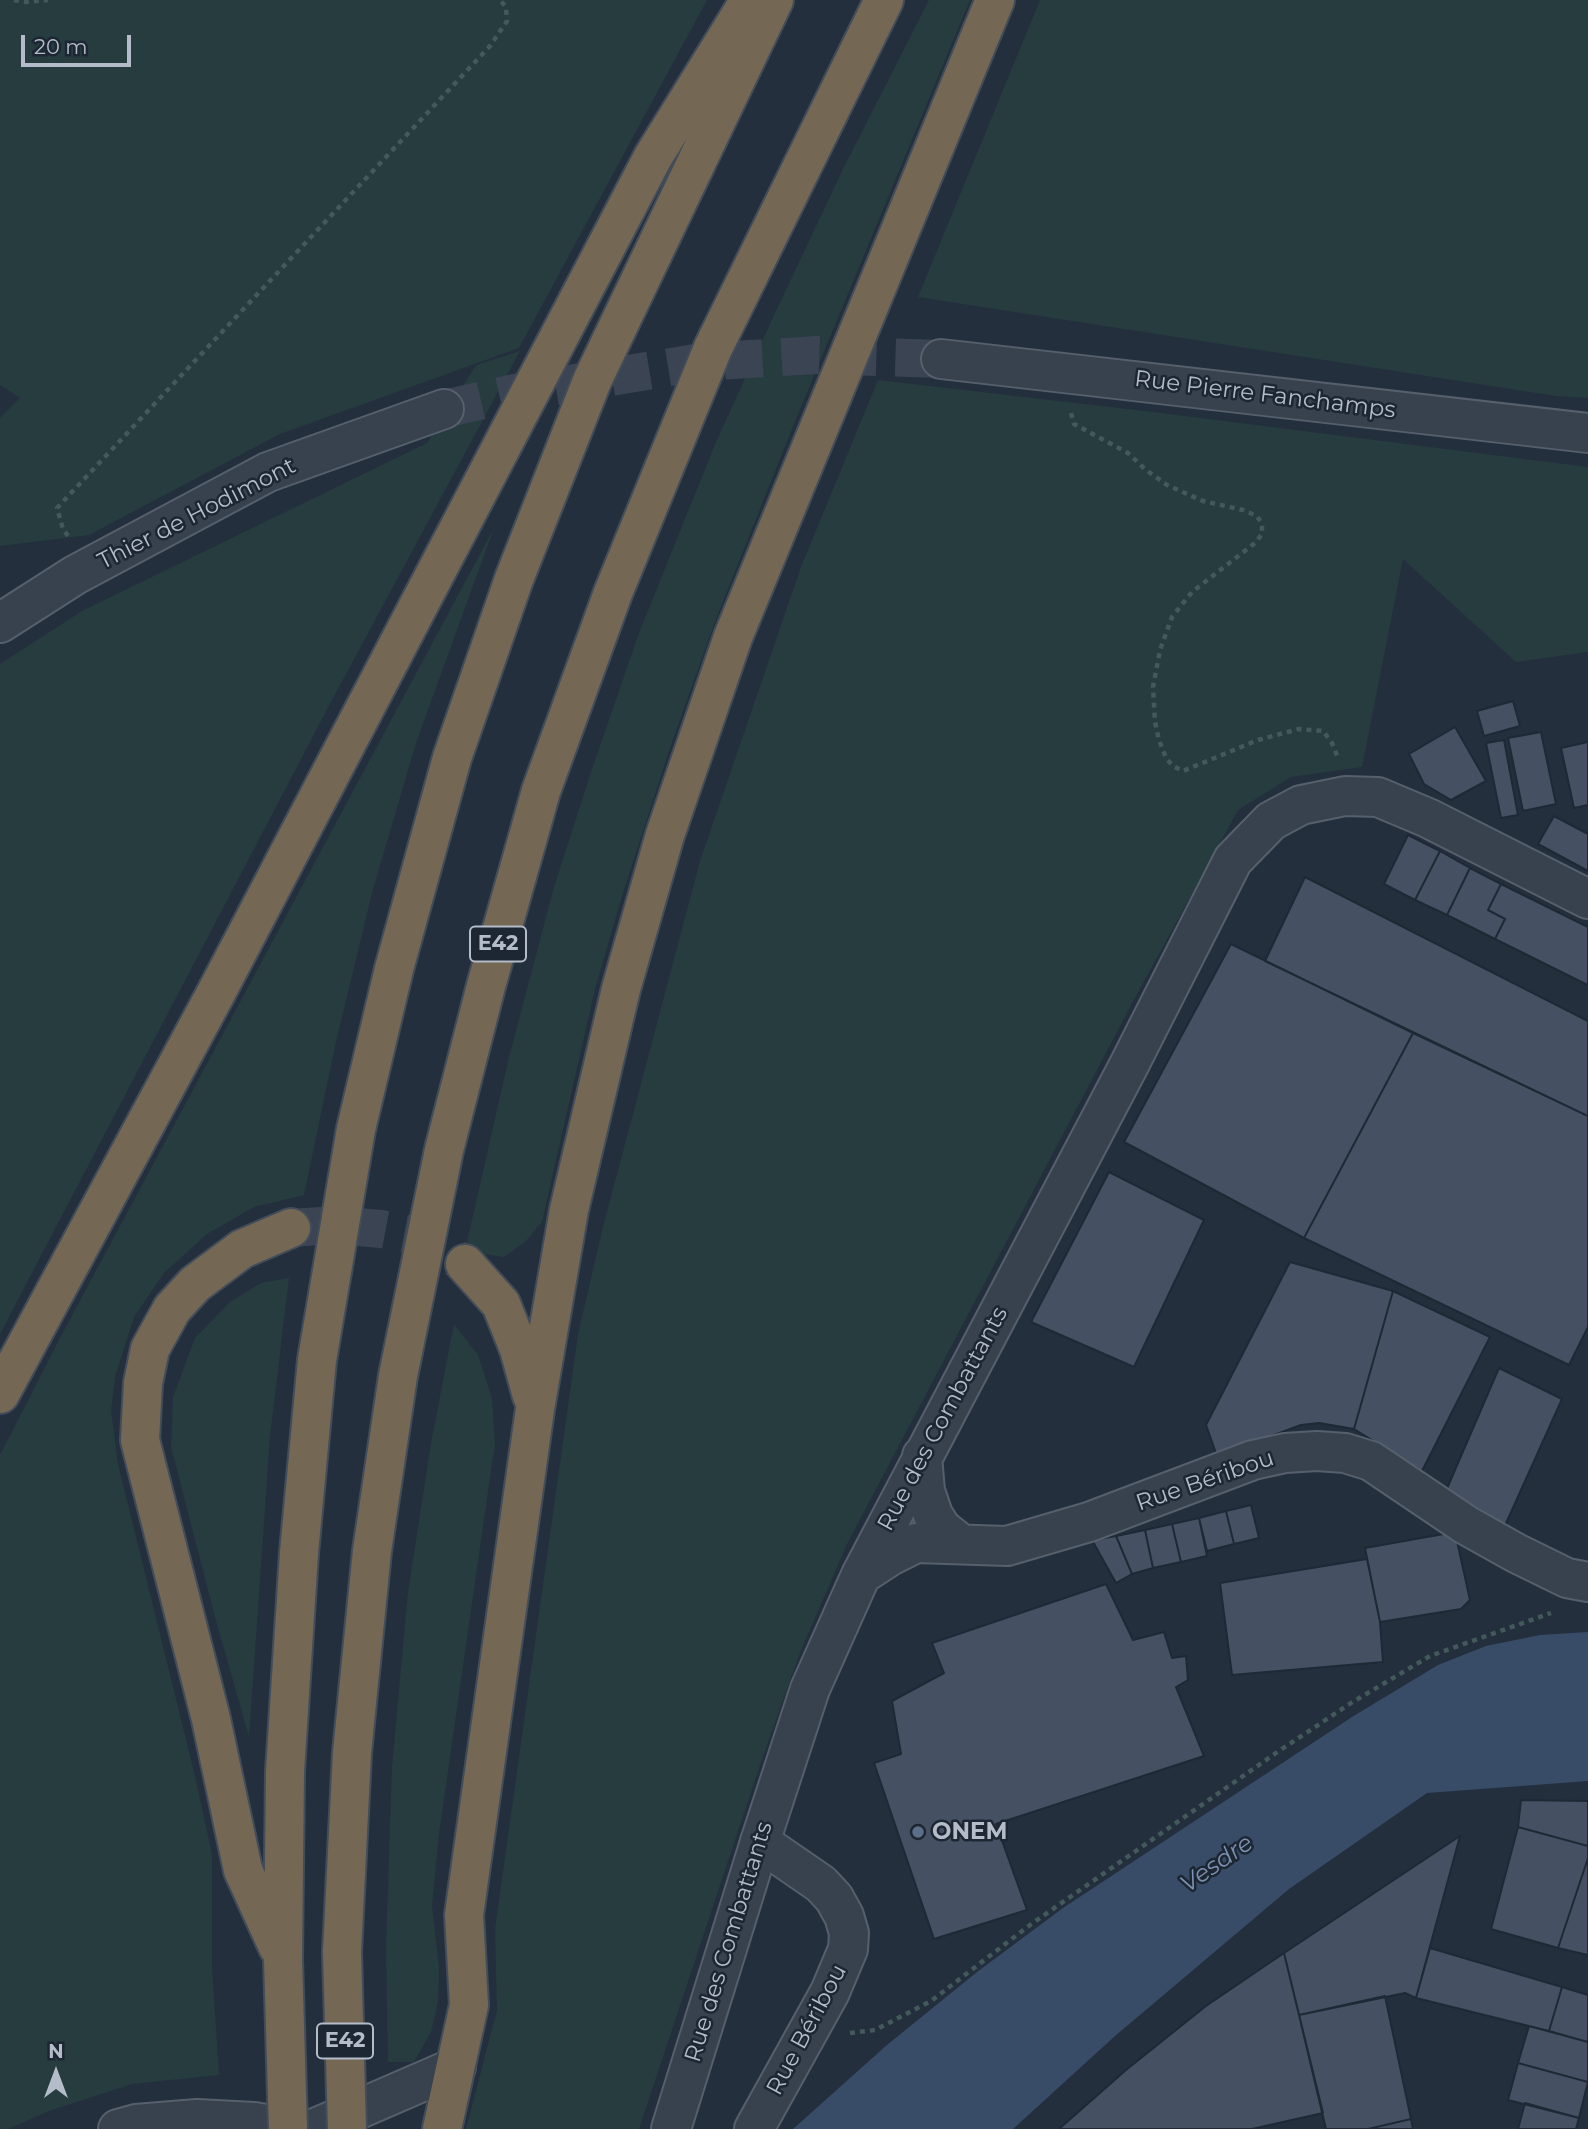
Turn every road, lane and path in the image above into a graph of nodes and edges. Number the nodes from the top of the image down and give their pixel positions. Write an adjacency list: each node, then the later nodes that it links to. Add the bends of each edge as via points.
1 (14, 0): 2 (path)
2 (48, 0)
3 (500, 0): 12 (path, via 507,21 490,46 57,508 63,528)
4 (750, 0): 18 (highway, via 653,157 216,993)
5 (774, 0): 25 (highway, E42, via 593,381 514,579 452,758 394,969 356,1129 317,1360 285,1771)
6 (884, 0): 32 (highway, E42, bridge, via 713,348 613,593 541,791 441,1163 398,1377 372,1551 352,1753 342,1952)
7 (995, 0): 19 (highway, via 733,637 665,835 621,989 569,1210)
8 (941, 359): 9 (street, Rue Pierre Fanchamps)
9 (1062, 371): 11 (street, Rue Pierre Fanchamps); 14 (path, via 1074,424 1128,453 1167,485 1203,501 1243,510 1262,524 1255,543 1192,592 1172,617 1153,687 1159,740 1167,758 1183,771 1258,740 1299,729 1322,731 1338,758)
10 (443, 409): 12 (street, Thier de Hodimont, via 268,472)
11 (1588, 433)
12 (90, 568): 13 (street, Thier de Hodimont)
13 (0, 623)
14 (1345, 796): 15 (street, Rue des Combattants, via 1378,797 1403,807); 20 (street, Rue des Combattants, via 1301,805 1271,821 1233,860)
15 (1588, 898)
16 (291, 1228): 25 (highway, via 242,1249 195,1284 172,1308 150,1349 140,1440 211,1719 243,1870)
17 (465, 1264): 19 (highway, via 500,1304 519,1349)
18 (0, 1394)
19 (535, 1409): 27 (highway, via 464,1915 469,2005)
20 (922, 1455): 21 (street, via 933,1516); 22 (street, Rue des Combattants)
21 (961, 1545): 22 (street, Rue Béribou, via 916,1543); 23 (street, Rue Béribou, via 1007,1546 1285,1453 1345,1453 1371,1461 1466,1525 1567,1578)
22 (861, 1575): 24 (street, Rue des Combattants, via 810,1689)
23 (1576, 1595): 26 (path, via 1430,1656 1351,1703 1030,1925 931,2001 875,2030)
24 (760, 1842): 26 (street, Rue Béribou, via 821,1884 834,1898 849,1933 844,1960); 34 (street, Rue des Combattants)
25 (283, 1959): 29 (highway, E42, bridge)
26 (804, 2040): 35 (street, Rue Béribou)
27 (456, 2067): 31 (street); 33 (highway)
28 (118, 2129): 30 (street, via 197,2119)
29 (288, 2129)
30 (295, 2129)
31 (313, 2129)
32 (347, 2129)
33 (442, 2129)
34 (671, 2129)
35 (754, 2129)

